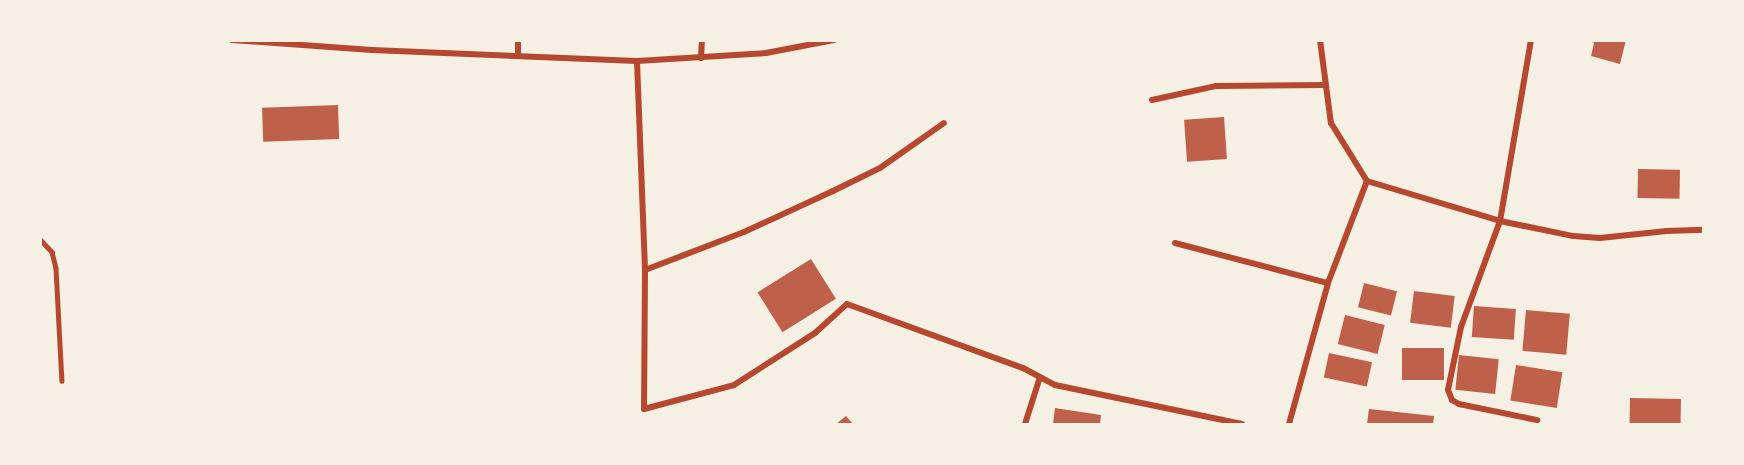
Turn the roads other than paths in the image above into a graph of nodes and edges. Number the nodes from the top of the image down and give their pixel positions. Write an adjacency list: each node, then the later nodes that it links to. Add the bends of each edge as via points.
1 (232, 40): 8 (street)
2 (372, 40): 8 (street)
3 (518, 40): 9 (street)
4 (702, 40): 10 (street)
5 (834, 40): 10 (street, via 766,53)
6 (1320, 40): 12 (street)
7 (1532, 40): 16 (street)
8 (372, 50): 9 (street)
9 (518, 54): 11 (street)
10 (702, 58): 11 (street)
11 (637, 61): 20 (street)
12 (1324, 85): 13 (street, via 1216,86); 15 (street, via 1331,123)
13 (1152, 100)
14 (944, 123): 20 (street, via 880,168 744,232)
15 (1367, 181): 16 (street); 21 (street)
16 (1500, 221): 17 (street, via 1600,238); 24 (street, via 1461,327 1449,396 1459,405)
17 (1704, 230)
18 (40, 239): 23 (lane, via 52,252 57,268)
19 (1175, 243): 21 (street)
20 (645, 270): 22 (street, via 644,409 734,385 814,333 847,304)
21 (1328, 283): 27 (street)
22 (1040, 377): 25 (street); 26 (street, via 1055,385)
23 (62, 381)
24 (1537, 420)
25 (1025, 424)
26 (1242, 424)
27 (1289, 424)

